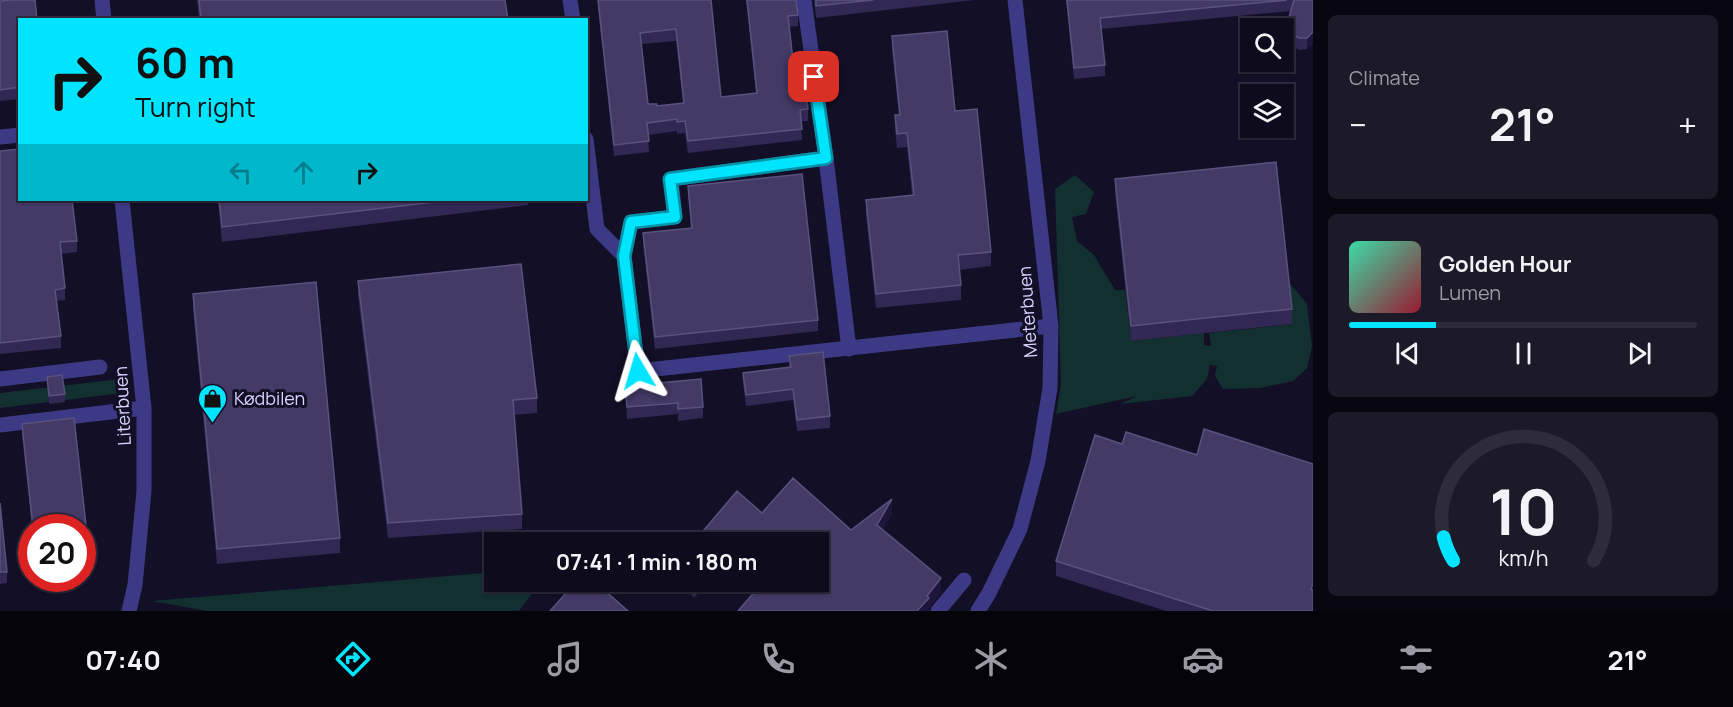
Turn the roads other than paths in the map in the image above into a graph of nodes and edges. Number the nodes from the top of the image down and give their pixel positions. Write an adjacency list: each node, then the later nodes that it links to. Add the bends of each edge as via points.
1 (102, 0): 5 (street)
2 (570, 0): 6 (street)
3 (804, 0): 10 (street)
4 (1015, 0): 13 (street, Meterbuen)
5 (104, 18)
6 (573, 18)
7 (18, 135): 8 (street)
8 (0, 137)
9 (588, 155): 12 (street, via 597,229)
10 (826, 158): 12 (street, via 670,179 675,217 631,222); 14 (street)
11 (122, 201): 17 (street, Literbuen)
12 (624, 256): 14 (street, via 638,371)
13 (1051, 327): 14 (street); 22 (street, Meterbuen, via 1050,388 1038,461 1020,529)
14 (849, 349)
15 (100, 367): 16 (street)
16 (0, 379)
17 (144, 408): 18 (street); 20 (street, Literbuen, via 144,491)
18 (0, 425)
19 (964, 580): 21 (street)
20 (129, 611)
21 (938, 611)
22 (978, 611)

